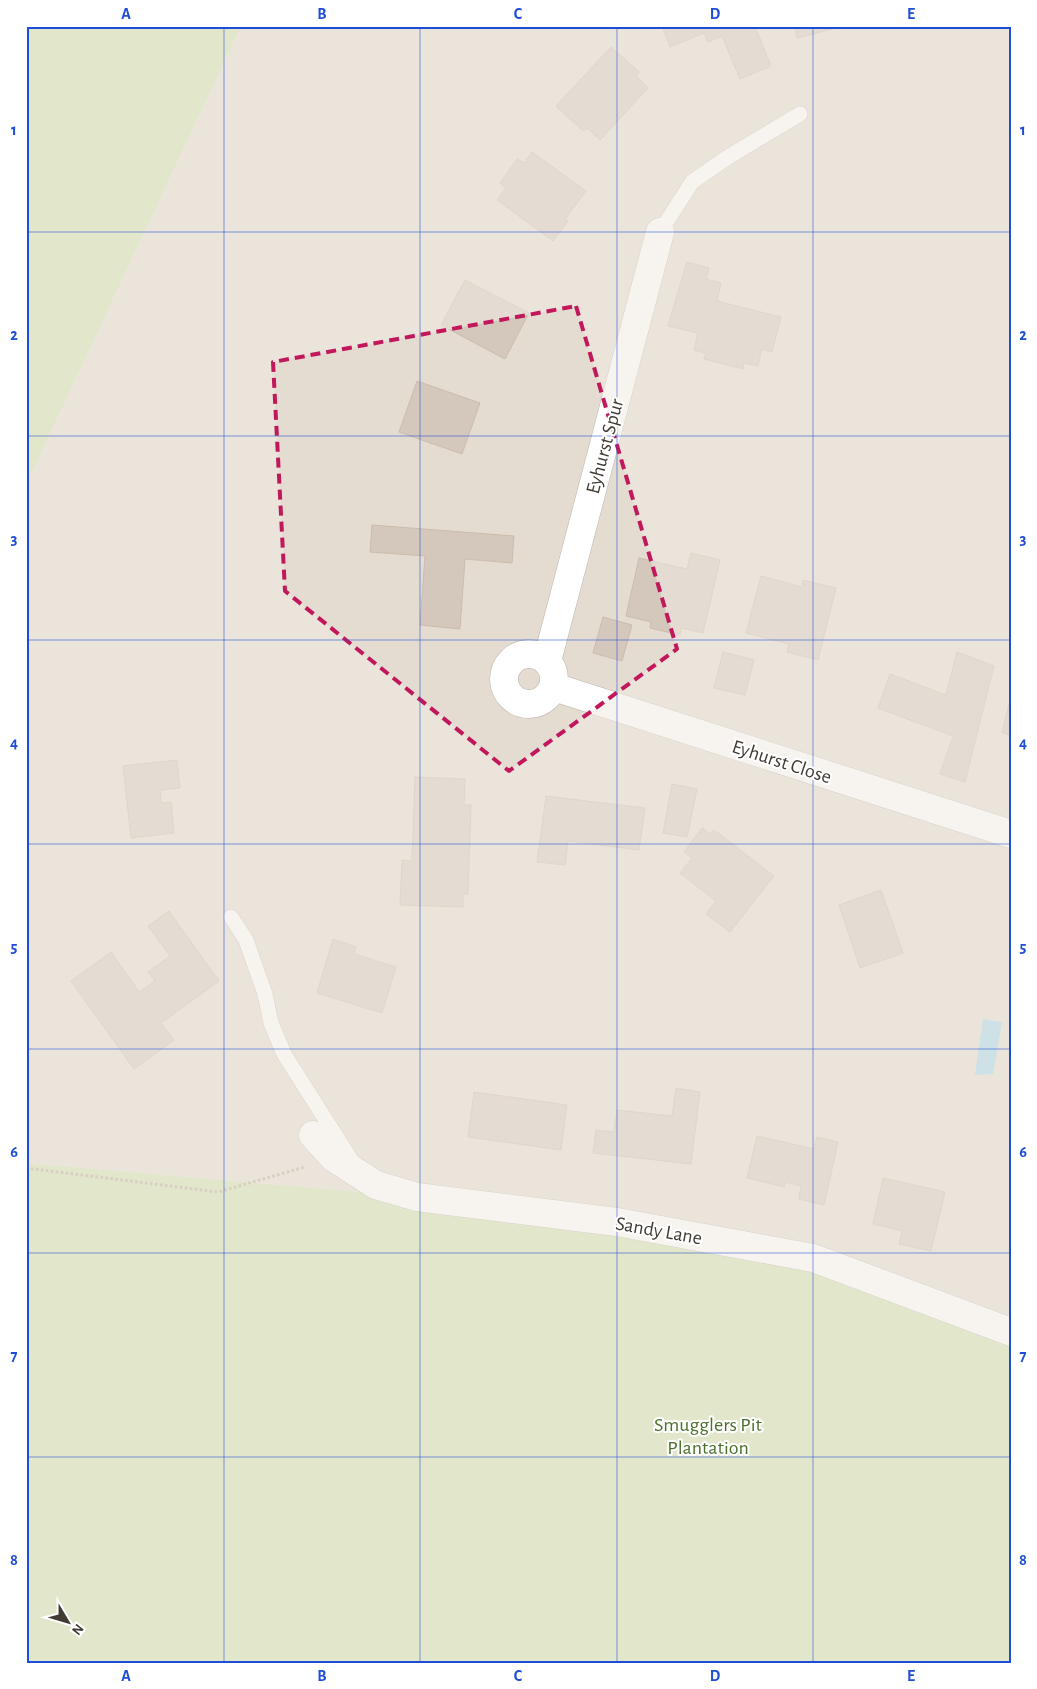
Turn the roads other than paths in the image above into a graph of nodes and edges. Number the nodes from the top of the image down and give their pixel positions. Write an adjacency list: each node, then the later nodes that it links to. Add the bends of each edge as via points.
1 (800, 114): 2 (lane, via 692,182)
2 (660, 232): 3 (street, Eyhurst Spur)
3 (547, 661): 4 (street, via 554,673); 4 (street, via 530,654 513,660 504,676 508,694 523,704 542,702)
4 (554, 687): 5 (street, Eyhurst Close)
5 (1011, 834)
6 (231, 917): 8 (lane, via 246,940 265,994 270,1023 284,1054)
7 (313, 1135): 8 (street, Sandy Lane, via 334,1158)
8 (361, 1176): 9 (street, Sandy Lane, via 376,1185 417,1197 617,1222 813,1258)
9 (1011, 1332)

